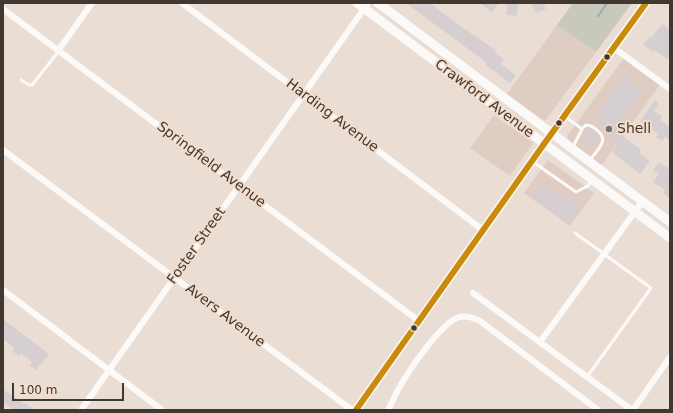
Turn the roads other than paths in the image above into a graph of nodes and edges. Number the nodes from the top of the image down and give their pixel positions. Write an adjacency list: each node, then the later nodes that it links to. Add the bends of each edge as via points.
1 (92, 3): 8 (street)
2 (182, 3): 11 (street, Harding Avenue)
3 (378, 3): 14 (main road, Crawford Avenue)
4 (646, 3): 7 (main road)
5 (363, 5): 11 (street, Foster Street); 15 (main road, Crawford Avenue)
6 (3, 9): 8 (street, Springfield Avenue)
7 (614, 48): 10 (street); 12 (main road)
8 (58, 51): 9 (lane, via 32,85); 21 (street, Springfield Avenue)
9 (22, 80)
10 (670, 89)
11 (304, 95): 21 (street, Foster Street); 25 (street, Harding Avenue)
12 (564, 116): 13 (lane); 14 (main road)
13 (582, 129): 16 (lane); 19 (lane, via 586,125 592,126 604,139)
14 (551, 134): 15 (main road); 16 (main road, Crawford Avenue)
15 (544, 144): 18 (main road); 20 (main road, Crawford Avenue)
16 (572, 149): 19 (main road, Crawford Avenue)
17 (3, 150): 29 (street, Avers Avenue)
18 (532, 160): 20 (lane, via 576,192 588,186); 25 (main road)
19 (589, 162): 22 (main road, Crawford Avenue)
20 (592, 180): 23 (main road, Crawford Avenue)
21 (239, 186): 29 (street, Foster Street); 32 (street, Springfield Avenue)
22 (642, 202): 23 (street); 24 (main road, Crawford Avenue)
23 (635, 212): 27 (main road, Crawford Avenue); 28 (street)
24 (670, 222)
25 (483, 230): 32 (main road)
26 (574, 233): 28 (lane)
27 (670, 238)
28 (604, 254): 33 (street); 36 (lane, via 651,288)
29 (174, 278): 35 (street, Foster Street); 39 (street, Avers Avenue)
30 (3, 290): 35 (street)
31 (473, 293): 33 (street)
32 (419, 321): 40 (main road)
33 (540, 342): 36 (street)
34 (670, 357): 43 (street)
35 (108, 370): 37 (street, Foster Street); 38 (street)
36 (588, 377): 43 (street)
37 (80, 410)
38 (162, 410)
39 (352, 410)
40 (356, 410)
41 (388, 410): 42 (street, via 410,370 433,340 447,325 465,316 480,321)
42 (598, 410)
43 (632, 410)

